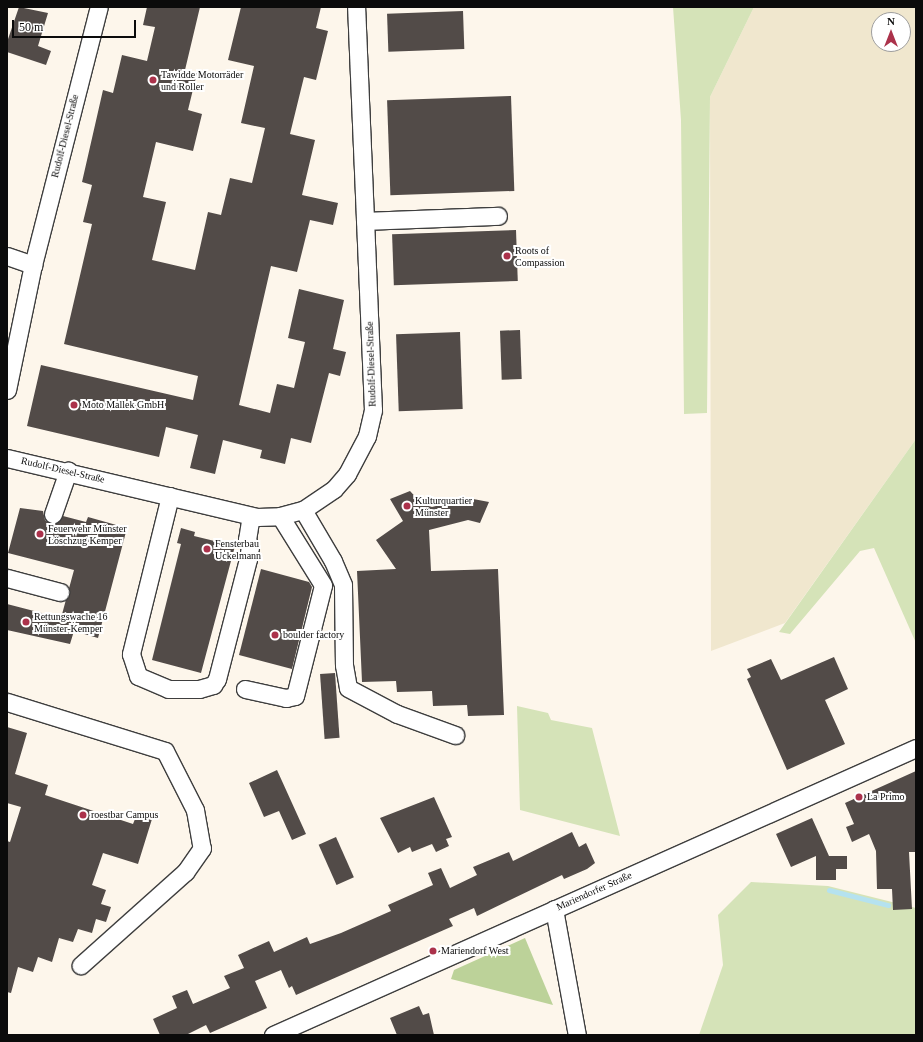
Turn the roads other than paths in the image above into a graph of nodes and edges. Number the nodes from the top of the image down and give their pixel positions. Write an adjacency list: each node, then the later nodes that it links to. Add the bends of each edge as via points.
1 (99, 7): 6 (street, Rudolf-Diesel-Straße)
2 (356, 7): 4 (street, Rudolf-Diesel-Straße)
3 (498, 216): 4 (street)
4 (365, 221): 11 (street, Rudolf-Diesel-Straße, via 373,410 367,436 347,474 334,489)
5 (7, 256): 6 (street)
6 (33, 265): 7 (street, Rudolf-Diesel-Straße)
7 (7, 390)
8 (7, 458): 9 (street, Rudolf-Diesel-Straße)
9 (68, 471): 10 (street, Rudolf-Diesel-Straße); 12 (street)
10 (170, 496): 13 (street, Rudolf-Diesel-Straße); 13 (street, via 131,654 138,676 168,689 199,689 213,685 217,679 248,559 250,547 246,540)
11 (303, 510): 14 (street, Rudolf-Diesel-Straße); 19 (street, via 333,561 343,585 344,665 348,688 396,714)
12 (53, 514)
13 (251, 516): 14 (street, Rudolf-Diesel-Straße)
14 (280, 516): 17 (street, via 323,585 295,696 286,698)
15 (7, 578): 16 (street)
16 (60, 592)
17 (245, 689)
18 (7, 702): 22 (street, via 165,751 195,810 202,848 185,872)
19 (455, 735)
20 (916, 748): 21 (street, Mariendorfer Straße)
21 (554, 909): 23 (street, Mariendorfer Straße); 24 (street)
22 (81, 965)
23 (273, 1035)
24 (577, 1035)

